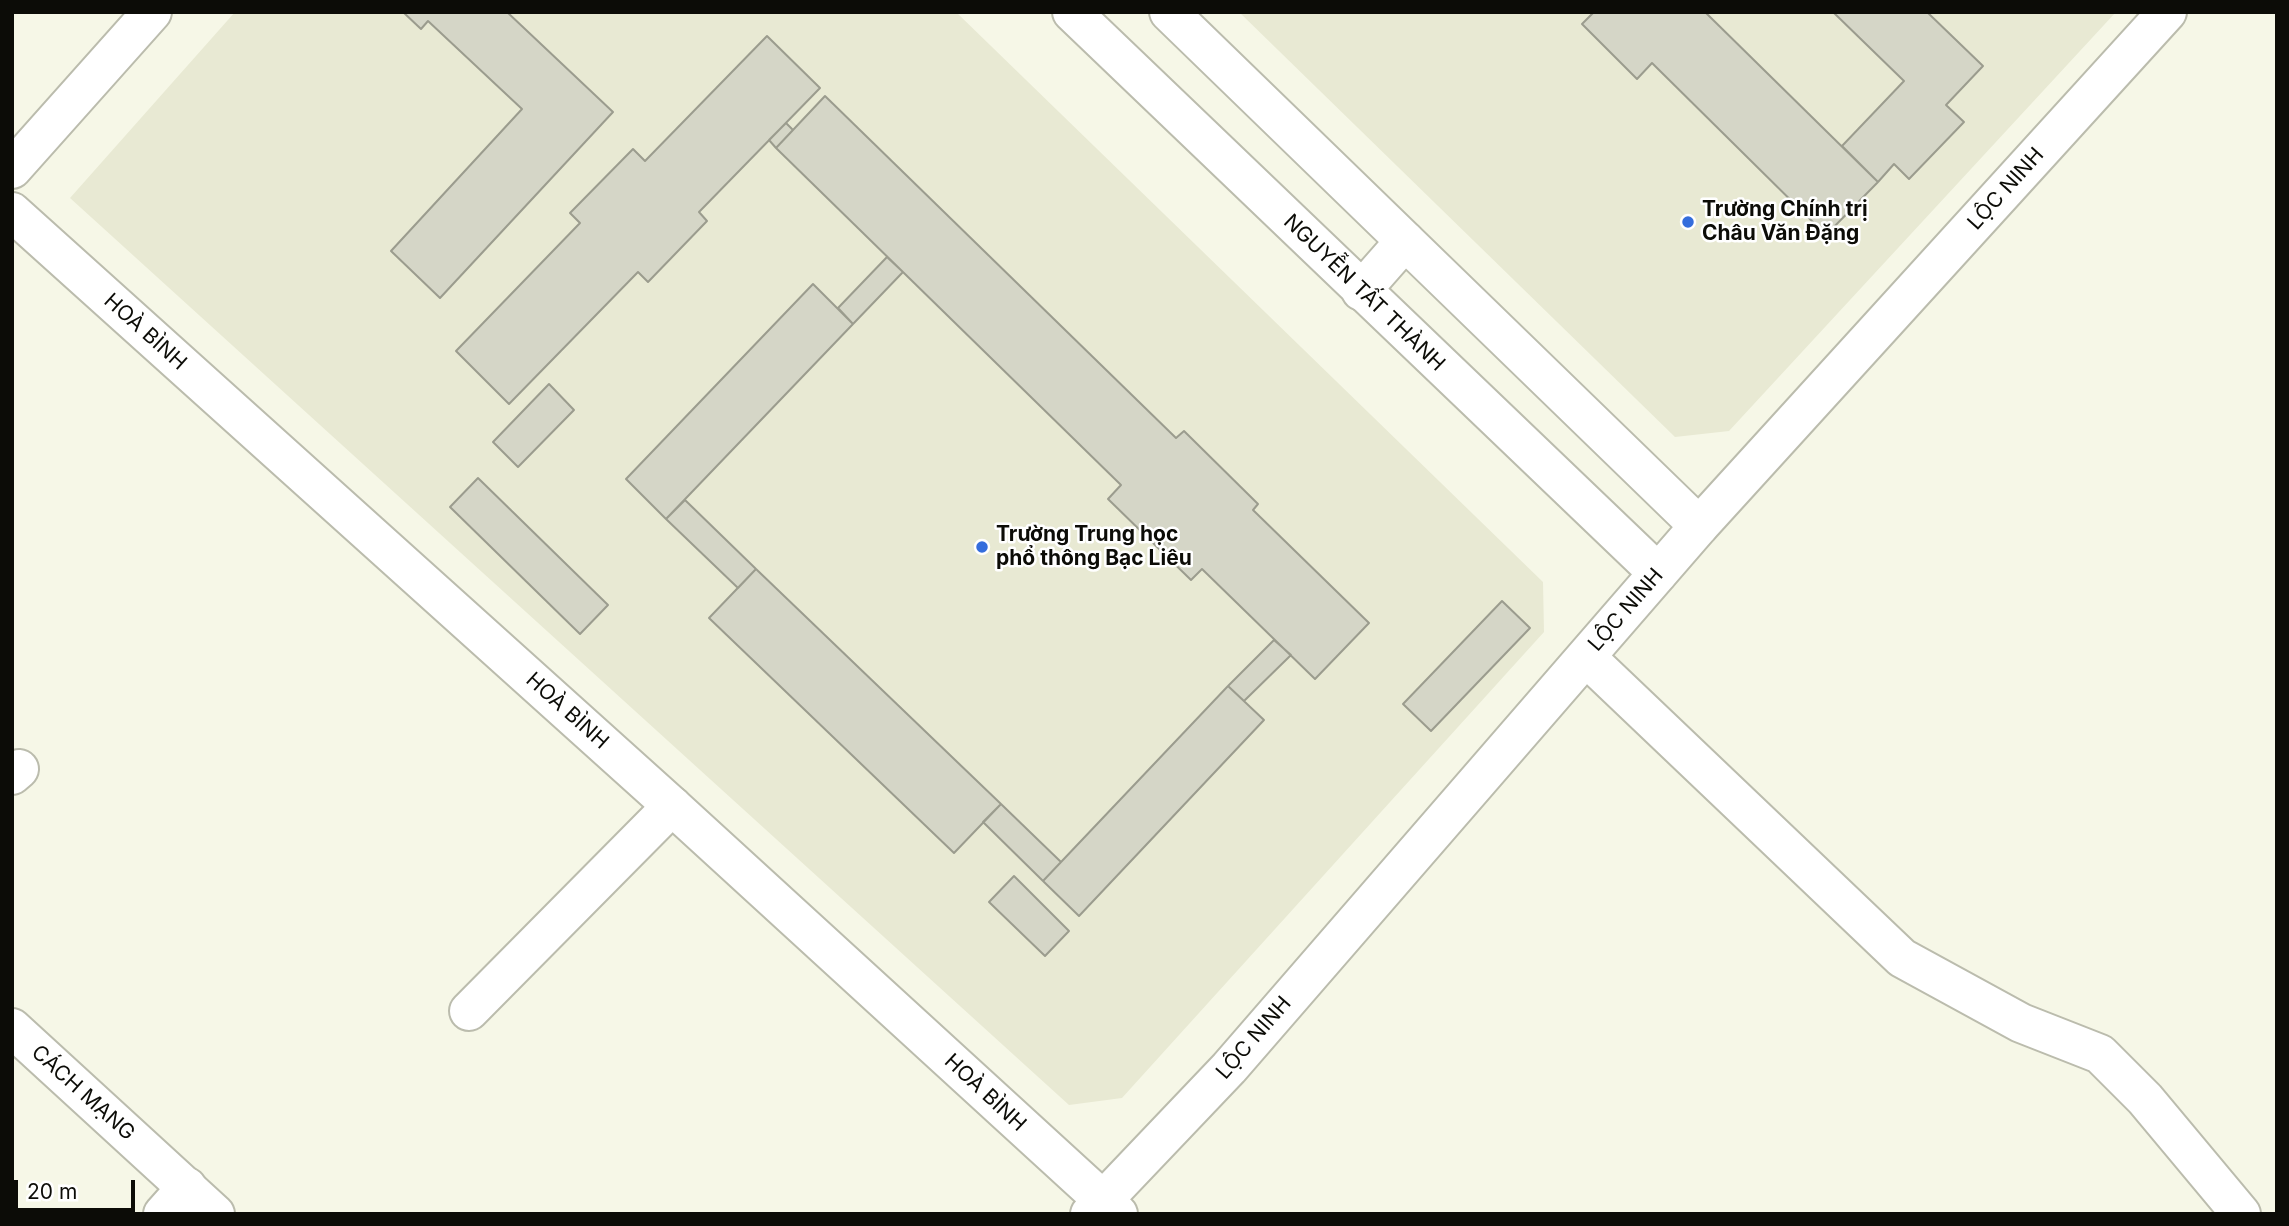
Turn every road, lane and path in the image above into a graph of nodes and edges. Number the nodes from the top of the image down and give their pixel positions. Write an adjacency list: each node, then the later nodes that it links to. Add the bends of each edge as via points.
1 (152, 12): 5 (street)
2 (1072, 12): 8 (street, NGUYỄN TẤT THÀNH)
3 (1168, 12): 7 (street)
4 (2167, 12): 9 (street, LỘC NINH)
5 (12, 169)
6 (12, 212): 12 (street, HOÀ BÌNH)
7 (1405, 241): 8 (street); 9 (street)
8 (1361, 291): 10 (street, NGUYỄN TẤT THÀNH)
9 (1699, 526): 10 (street, LỘC NINH)
10 (1658, 573): 11 (street, LỘC NINH)
11 (1586, 657): 16 (street, LỘC NINH); 18 (street, via 1902,958 2021,1023 2100,1054 2145,1099)
12 (673, 806): 13 (street); 16 (street, HOÀ BÌNH)
13 (469, 1011)
14 (12, 1028): 15 (street, CÁCH MẠNG)
15 (175, 1201): 17 (street, CÁCH MẠNG)
16 (1104, 1209)
17 (215, 1214)
18 (2241, 1214)

